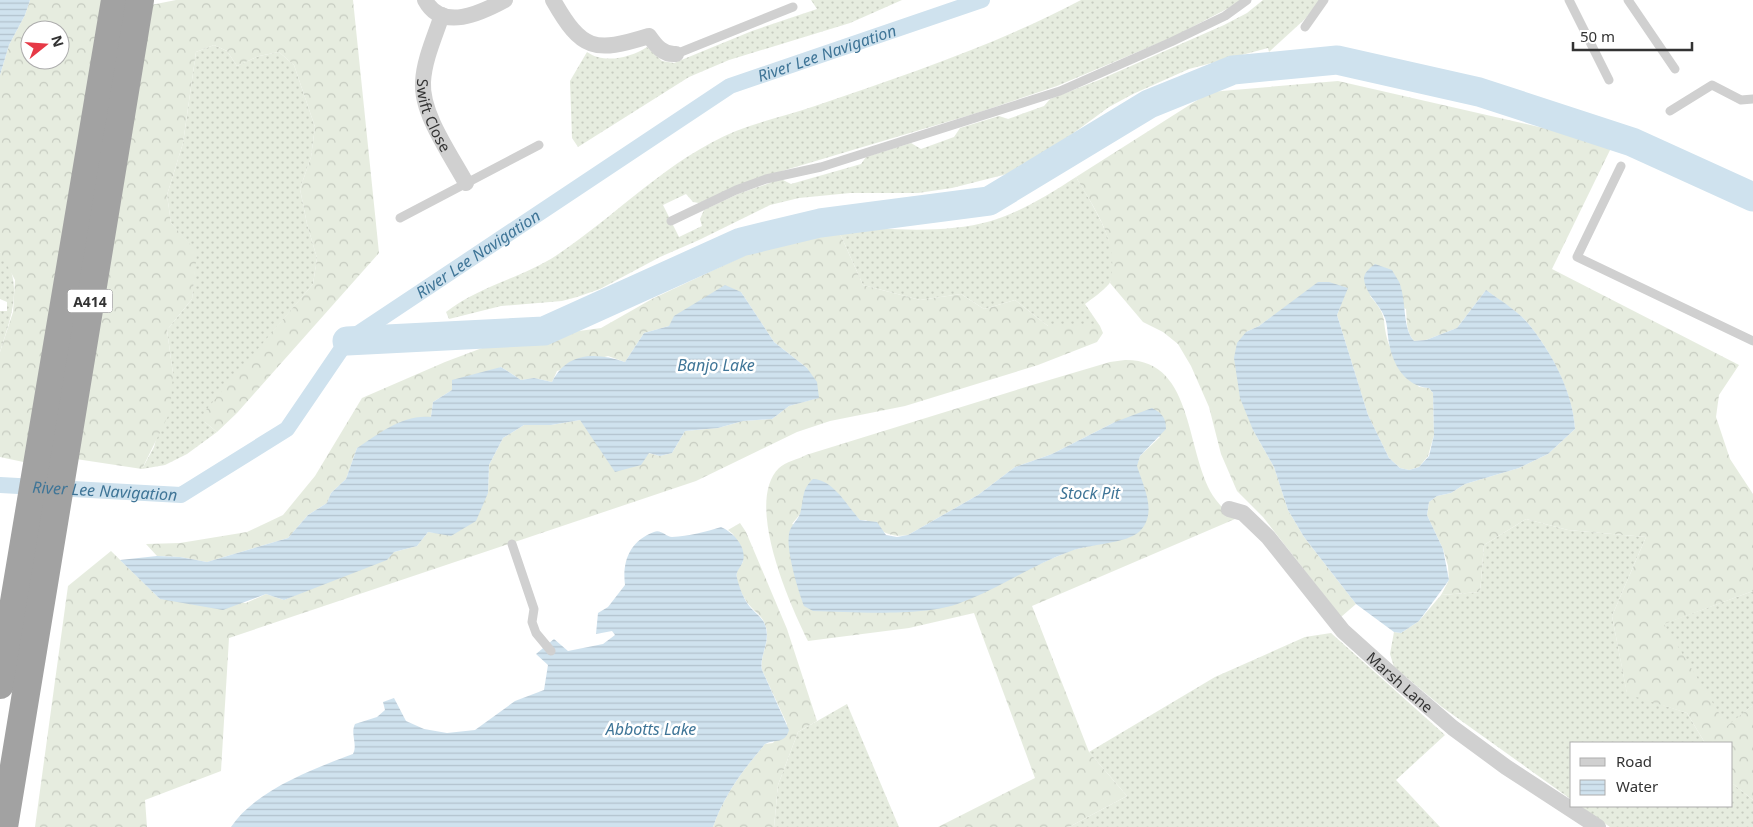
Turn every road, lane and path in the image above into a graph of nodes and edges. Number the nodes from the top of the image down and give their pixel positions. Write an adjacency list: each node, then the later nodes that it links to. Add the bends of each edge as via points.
1 (115, 0): 26 (highway, A414)
2 (140, 0): 26 (highway, A414)
3 (425, 0): 11 (street, via 430,8)
4 (505, 0): 11 (street, via 465,17)
5 (553, 0): 13 (street, via 573,32 591,44 612,46 649,36 662,51)
6 (1247, 0): 22 (lane, via 1225,16 1060,91 822,167 766,179)
7 (1324, 0): 12 (lane)
8 (1569, 0): 15 (lane)
9 (1628, 0): 14 (lane)
10 (793, 7): 13 (lane)
11 (442, 15): 20 (street, Swift Close, via 425,70 423,93 428,113)
12 (1304, 27)
13 (676, 54)
14 (1675, 69)
15 (1610, 80)
16 (1753, 99): 17 (lane, via 1741,100 1712,85)
17 (1670, 110)
18 (539, 145): 20 (lane)
19 (1621, 166): 23 (lane, via 1577,257)
20 (466, 183): 21 (lane)
21 (400, 218)
22 (671, 220)
23 (1753, 341)
24 (1229, 509): 30 (street, Marsh Lane, via 1243,513 1268,537 1320,605 1403,685 1506,767)
25 (512, 544): 27 (lane, via 534,609 532,622 536,633)
26 (27, 600): 28 (highway, A414); 29 (highway, A414, via 28,678)
27 (551, 651)
28 (0, 684)
29 (4, 827)
30 (1598, 827)

